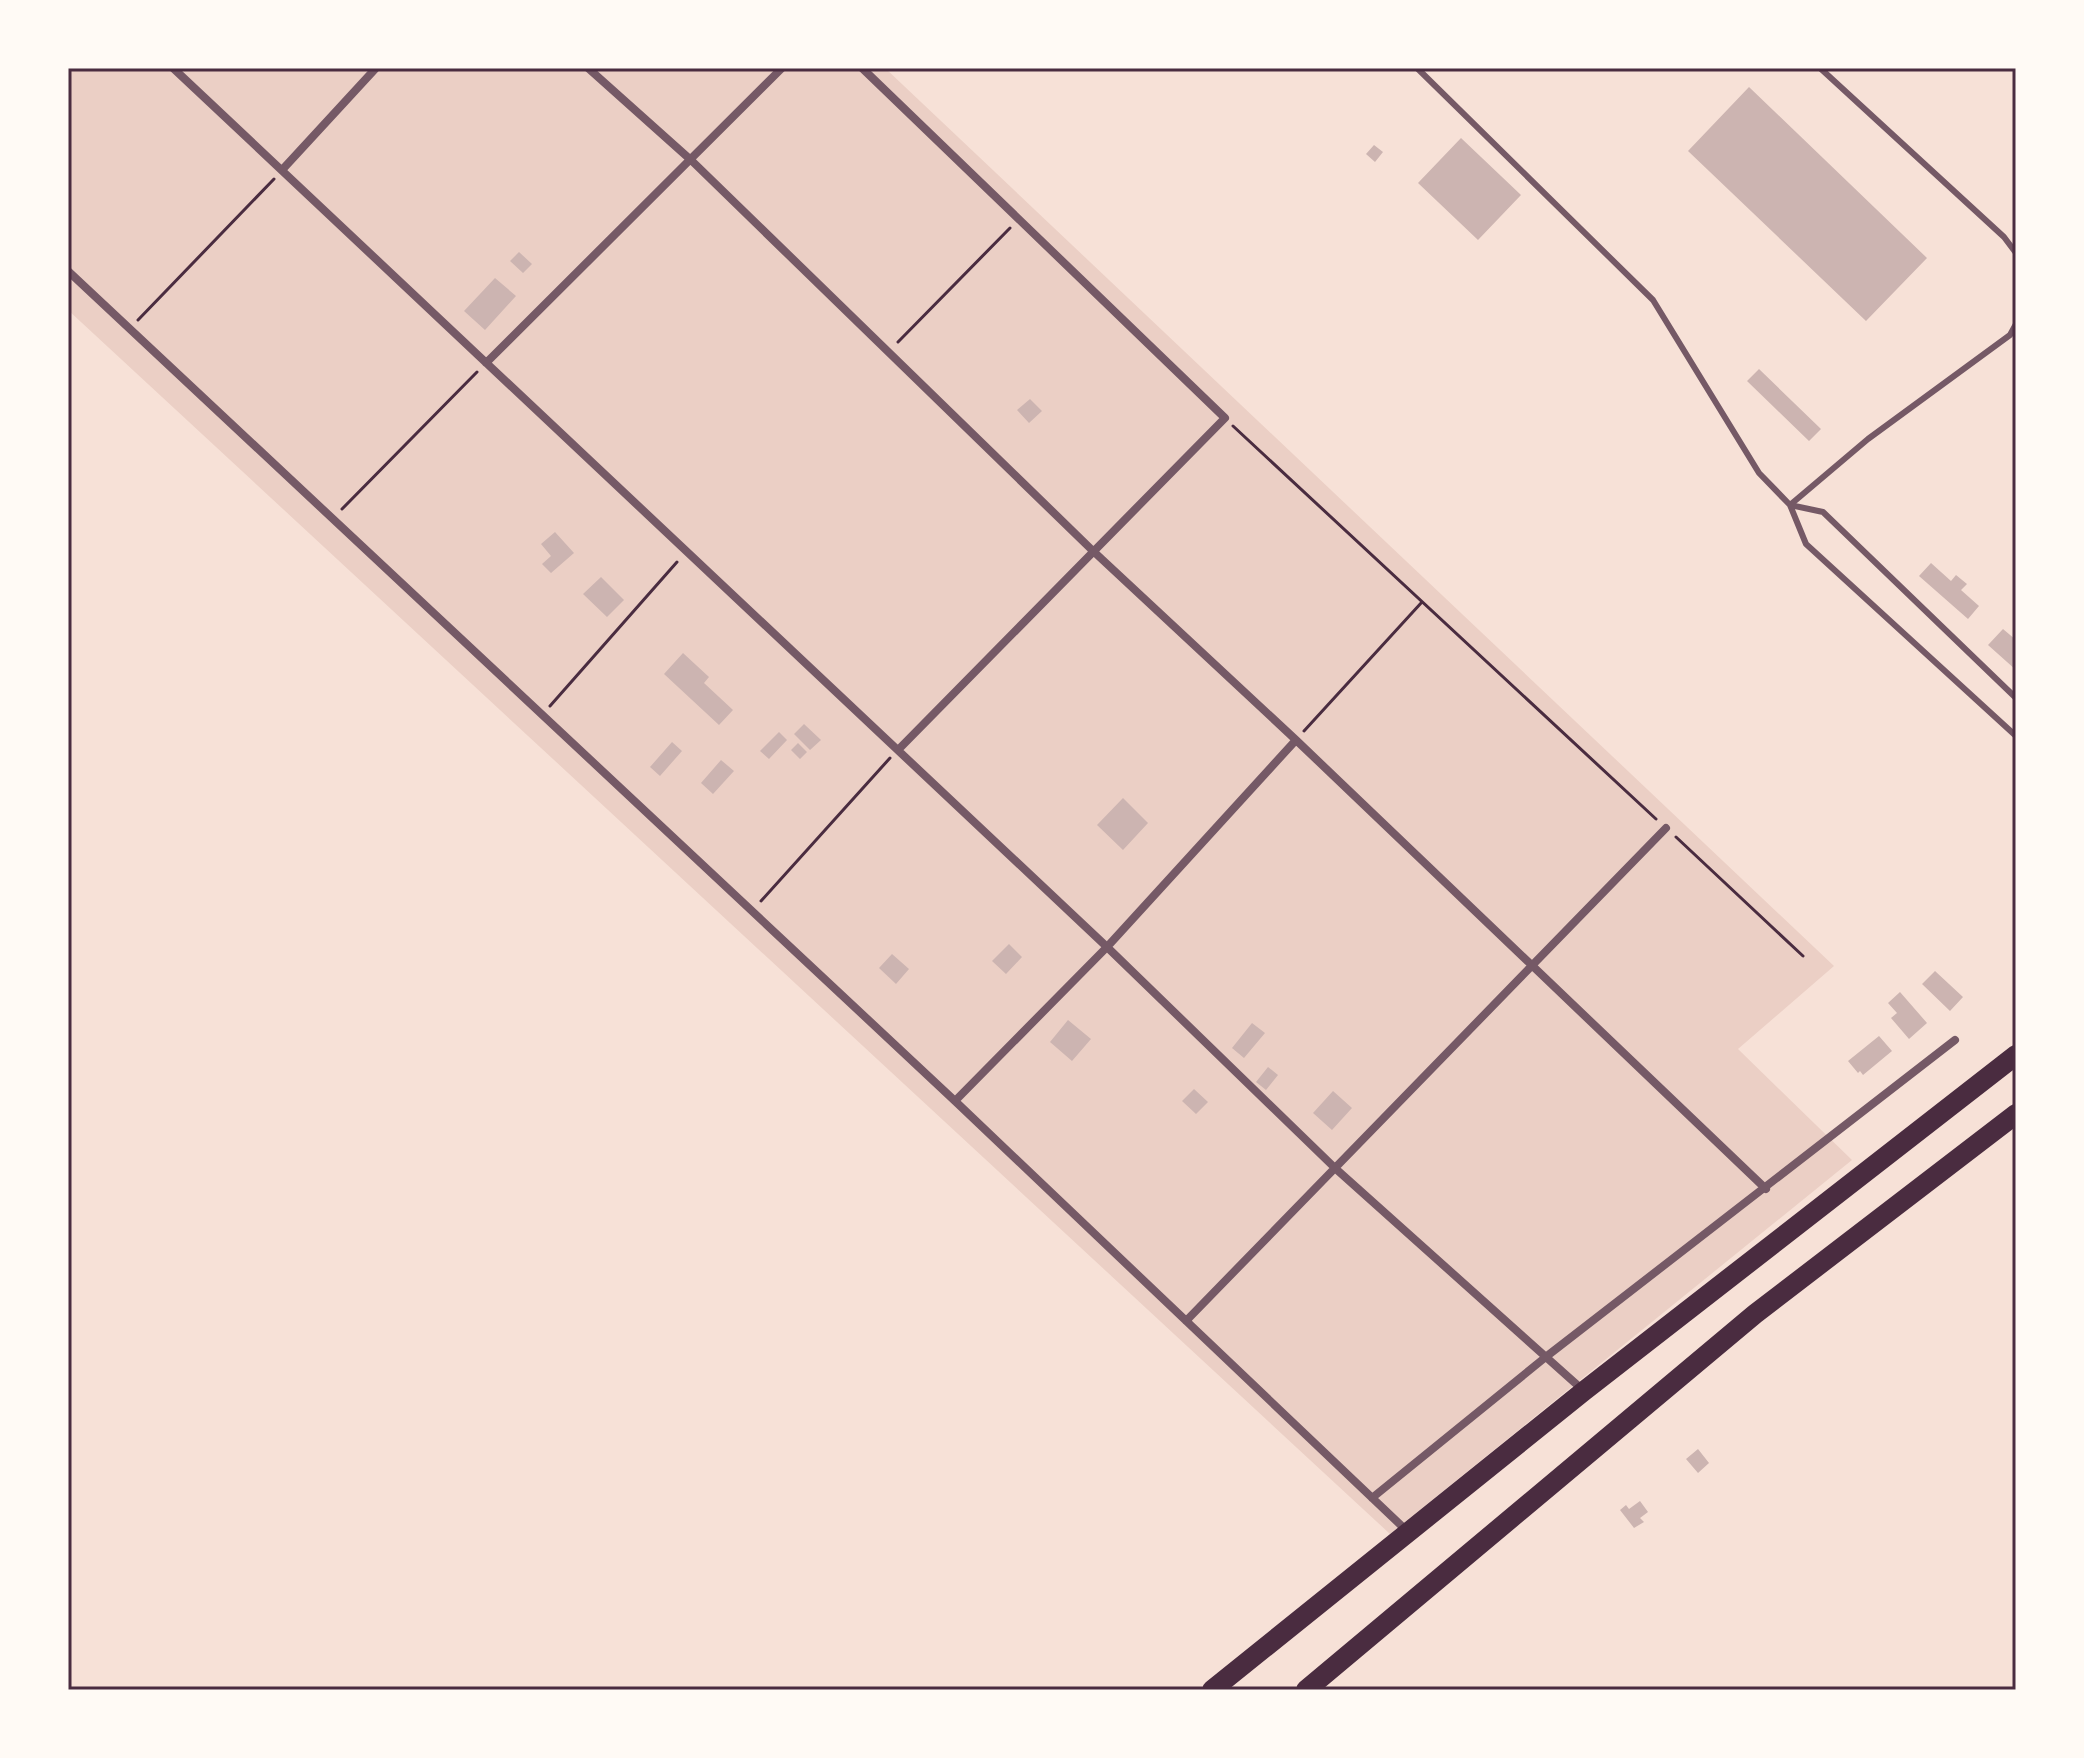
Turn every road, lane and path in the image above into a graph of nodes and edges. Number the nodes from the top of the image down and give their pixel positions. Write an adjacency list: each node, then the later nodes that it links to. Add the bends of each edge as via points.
1 (173, 68): 9 (street)
2 (376, 68): 9 (street)
3 (588, 68): 8 (street)
4 (782, 68): 8 (street)
5 (862, 68): 10 (street)
6 (1417, 68): 18 (lane, via 1653,300 1759,473)
7 (1820, 68): 11 (lane)
8 (692, 161): 15 (street); 16 (street)
9 (282, 170): 14 (path); 16 (street)
10 (1019, 219): 15 (path); 17 (street)
11 (2016, 253)
12 (68, 271): 14 (street)
13 (2016, 324): 18 (lane, via 2010,335 1868,439)
14 (130, 329): 19 (street)
15 (889, 352): 20 (street)
16 (486, 363): 19 (path); 21 (street)
17 (1225, 418): 20 (street); 22 (path)
18 (1790, 505): 23 (lane, via 1823,512); 25 (lane, via 1806,544)
19 (332, 519): 24 (street)
20 (1092, 550): 26 (street); 27 (street)
21 (687, 552): 24 (path); 27 (street)
22 (1422, 602): 26 (path); 28 (path)
23 (2016, 698)
24 (542, 715): 29 (street)
25 (2016, 736)
26 (1296, 740): 30 (street); 32 (street)
27 (898, 750): 29 (path); 30 (street)
28 (1666, 828): 31 (path); 32 (street)
29 (751, 911): 35 (street)
30 (1107, 947): 35 (street); 37 (street)
31 (1803, 956)
32 (1532, 966): 37 (street); 38 (street)
33 (1955, 1040): 38 (street)
34 (2016, 1055): 41 (highway)
35 (955, 1101): 39 (street)
36 (2016, 1114): 45 (highway, via 1755,1314)
37 (1336, 1169): 39 (street); 40 (street)
38 (1766, 1189): 40 (street)
39 (1186, 1321): 42 (street)
40 (1547, 1356): 41 (street); 42 (street)
41 (1584, 1391): 43 (highway)
42 (1372, 1498): 43 (street)
43 (1408, 1532): 44 (highway)
44 (1212, 1690)
45 (1306, 1690)

